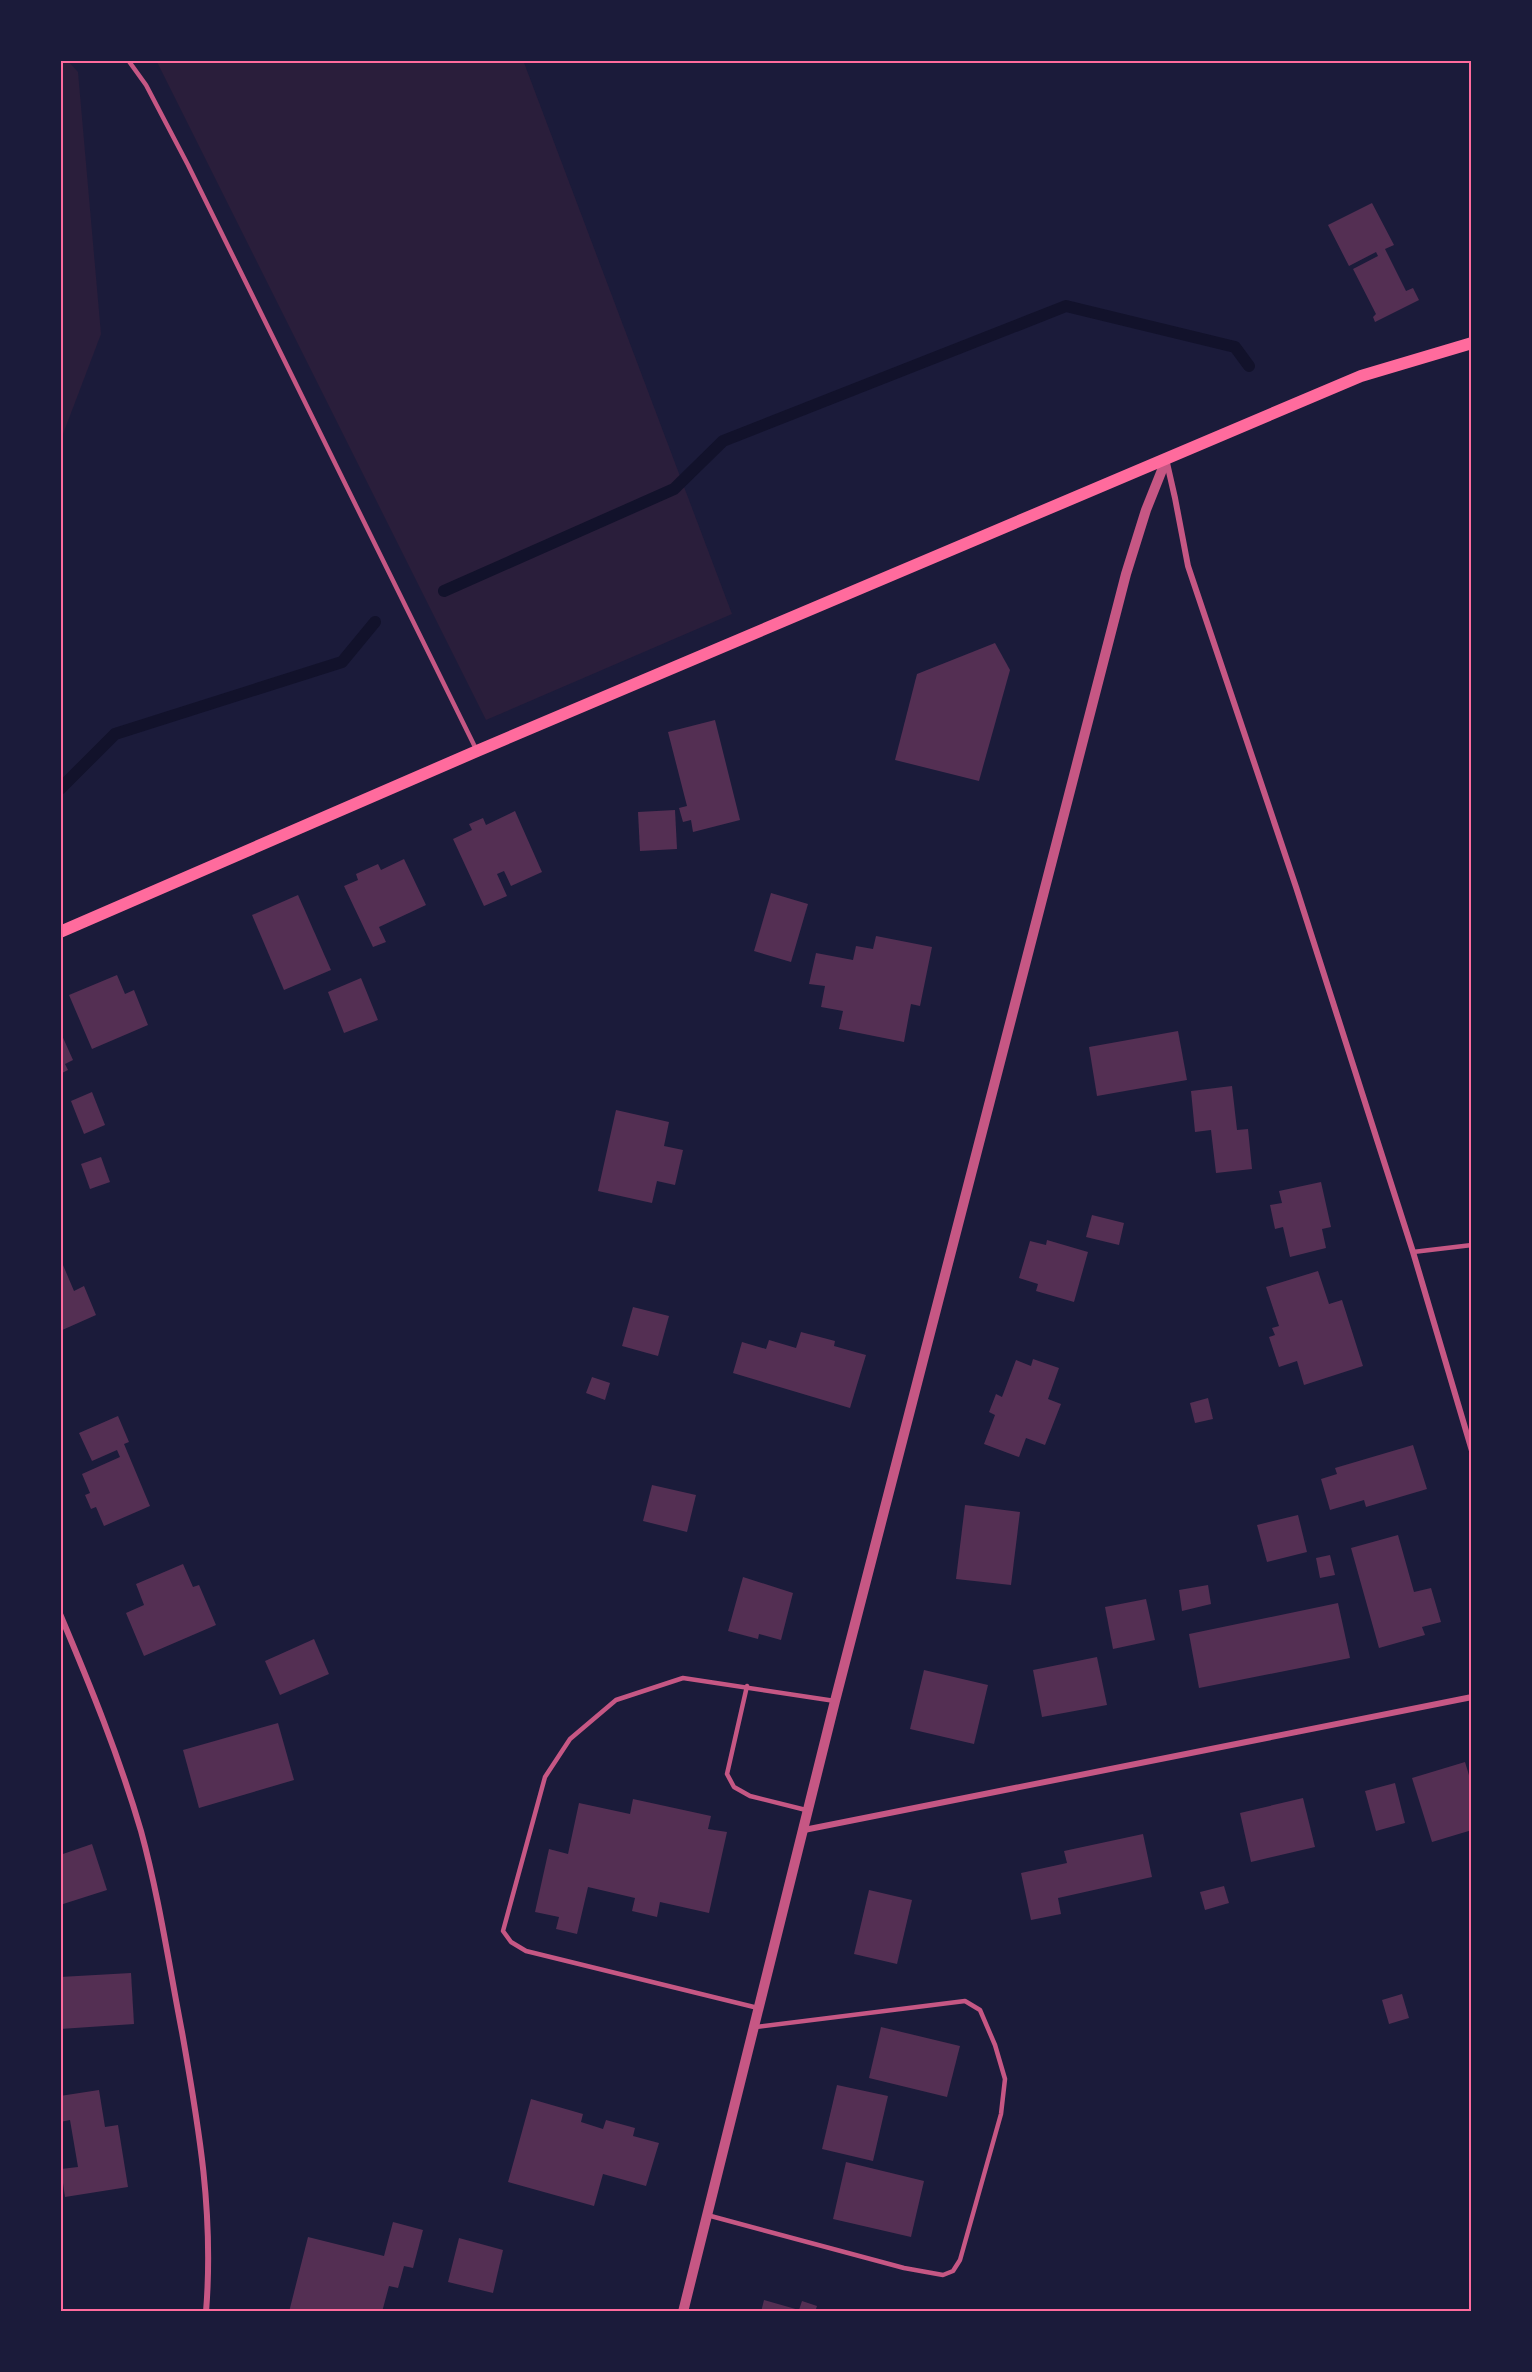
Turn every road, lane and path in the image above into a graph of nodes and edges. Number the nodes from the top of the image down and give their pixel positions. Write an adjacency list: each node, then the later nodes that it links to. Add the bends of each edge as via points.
1 (128, 60): 4 (lane, via 146,85 188,165)
2 (1472, 343): 3 (main road, via 1361,376)
3 (1166, 460): 4 (main road); 7 (street, via 1188,566); 12 (street, via 1126,574)
4 (477, 751): 5 (main road)
5 (60, 932)
6 (1472, 1245): 7 (lane)
7 (1413, 1252): 8 (street)
8 (1472, 1451)
9 (60, 1614): 18 (street, via 120,1763 157,1899 205,2171 210,2266)
10 (747, 1686): 12 (lane); 13 (lane, via 727,1774 734,1787 750,1796); 15 (lane, via 682,1678 616,1700 570,1739 545,1777 503,1931 511,1942 526,1951)
11 (1472, 1697): 14 (street)
12 (835, 1701): 13 (street)
13 (809, 1810): 14 (street)
14 (804, 1830): 15 (street)
15 (758, 2008): 16 (street)
16 (753, 2027): 17 (street); 17 (lane, via 965,2001 980,2010 995,2045 1005,2079 1002,2114 960,2260 953,2271 944,2275)
17 (707, 2216): 19 (street)
18 (206, 2312)
19 (683, 2312)

